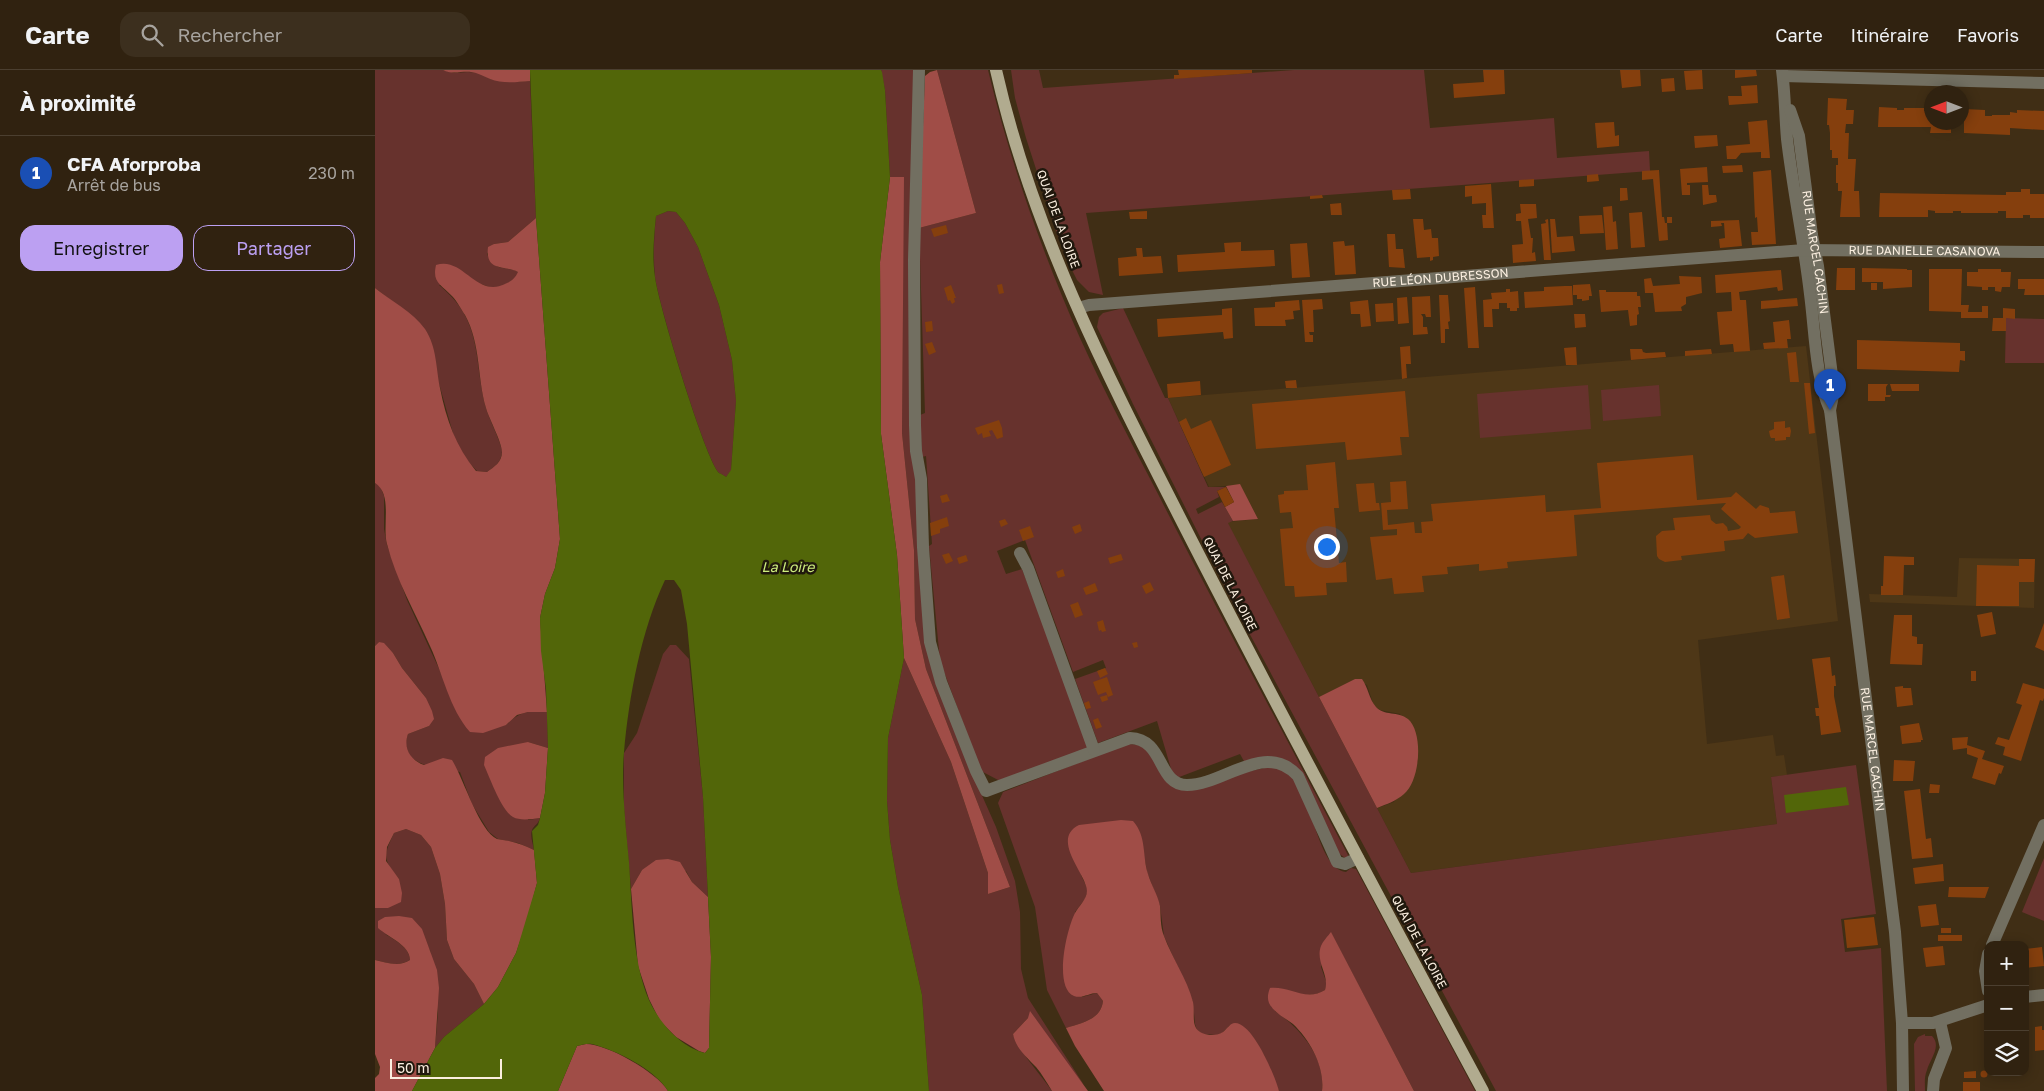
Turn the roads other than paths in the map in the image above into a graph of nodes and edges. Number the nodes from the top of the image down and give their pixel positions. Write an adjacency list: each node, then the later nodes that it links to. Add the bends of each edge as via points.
1 (919, 70): 9 (street, via 914,260 915,425 933,658 986,791)
2 (996, 70): 7 (main road, QUAI DE LA LOIRE, via 1046,232)
3 (1782, 73): 4 (street); 5 (street, RUE MARCEL CACHIN, via 1787,138)
4 (2044, 83)
5 (1810, 250): 6 (street, RUE DANIELLE CASANOVA); 7 (street, RUE LÉON DUBRESSON); 17 (street, RUE MARCEL CACHIN, via 1823,393 1830,410 1895,932)
6 (2044, 252)
7 (1078, 308): 11 (main road, QUAI DE LA LOIRE, via 1119,398)
8 (1020, 553): 9 (street)
9 (1094, 750): 11 (street, via 1123,740 1141,739 1152,747 1171,779 1187,785 1262,763 1273,762 1289,767 1303,784 1337,862 1345,864)
10 (2044, 825): 12 (street)
11 (1358, 858): 18 (main road, QUAI DE LA LOIRE)
12 (1994, 941)
13 (2044, 995): 14 (street)
14 (2029, 997)
15 (1984, 1006): 16 (street)
16 (1940, 1022): 17 (street); 20 (street, via 1947,1048 1934,1078)
17 (1901, 1023): 19 (street, RUE MARCEL CACHIN)
18 (1483, 1091)
19 (1903, 1091)
20 (1933, 1091)

